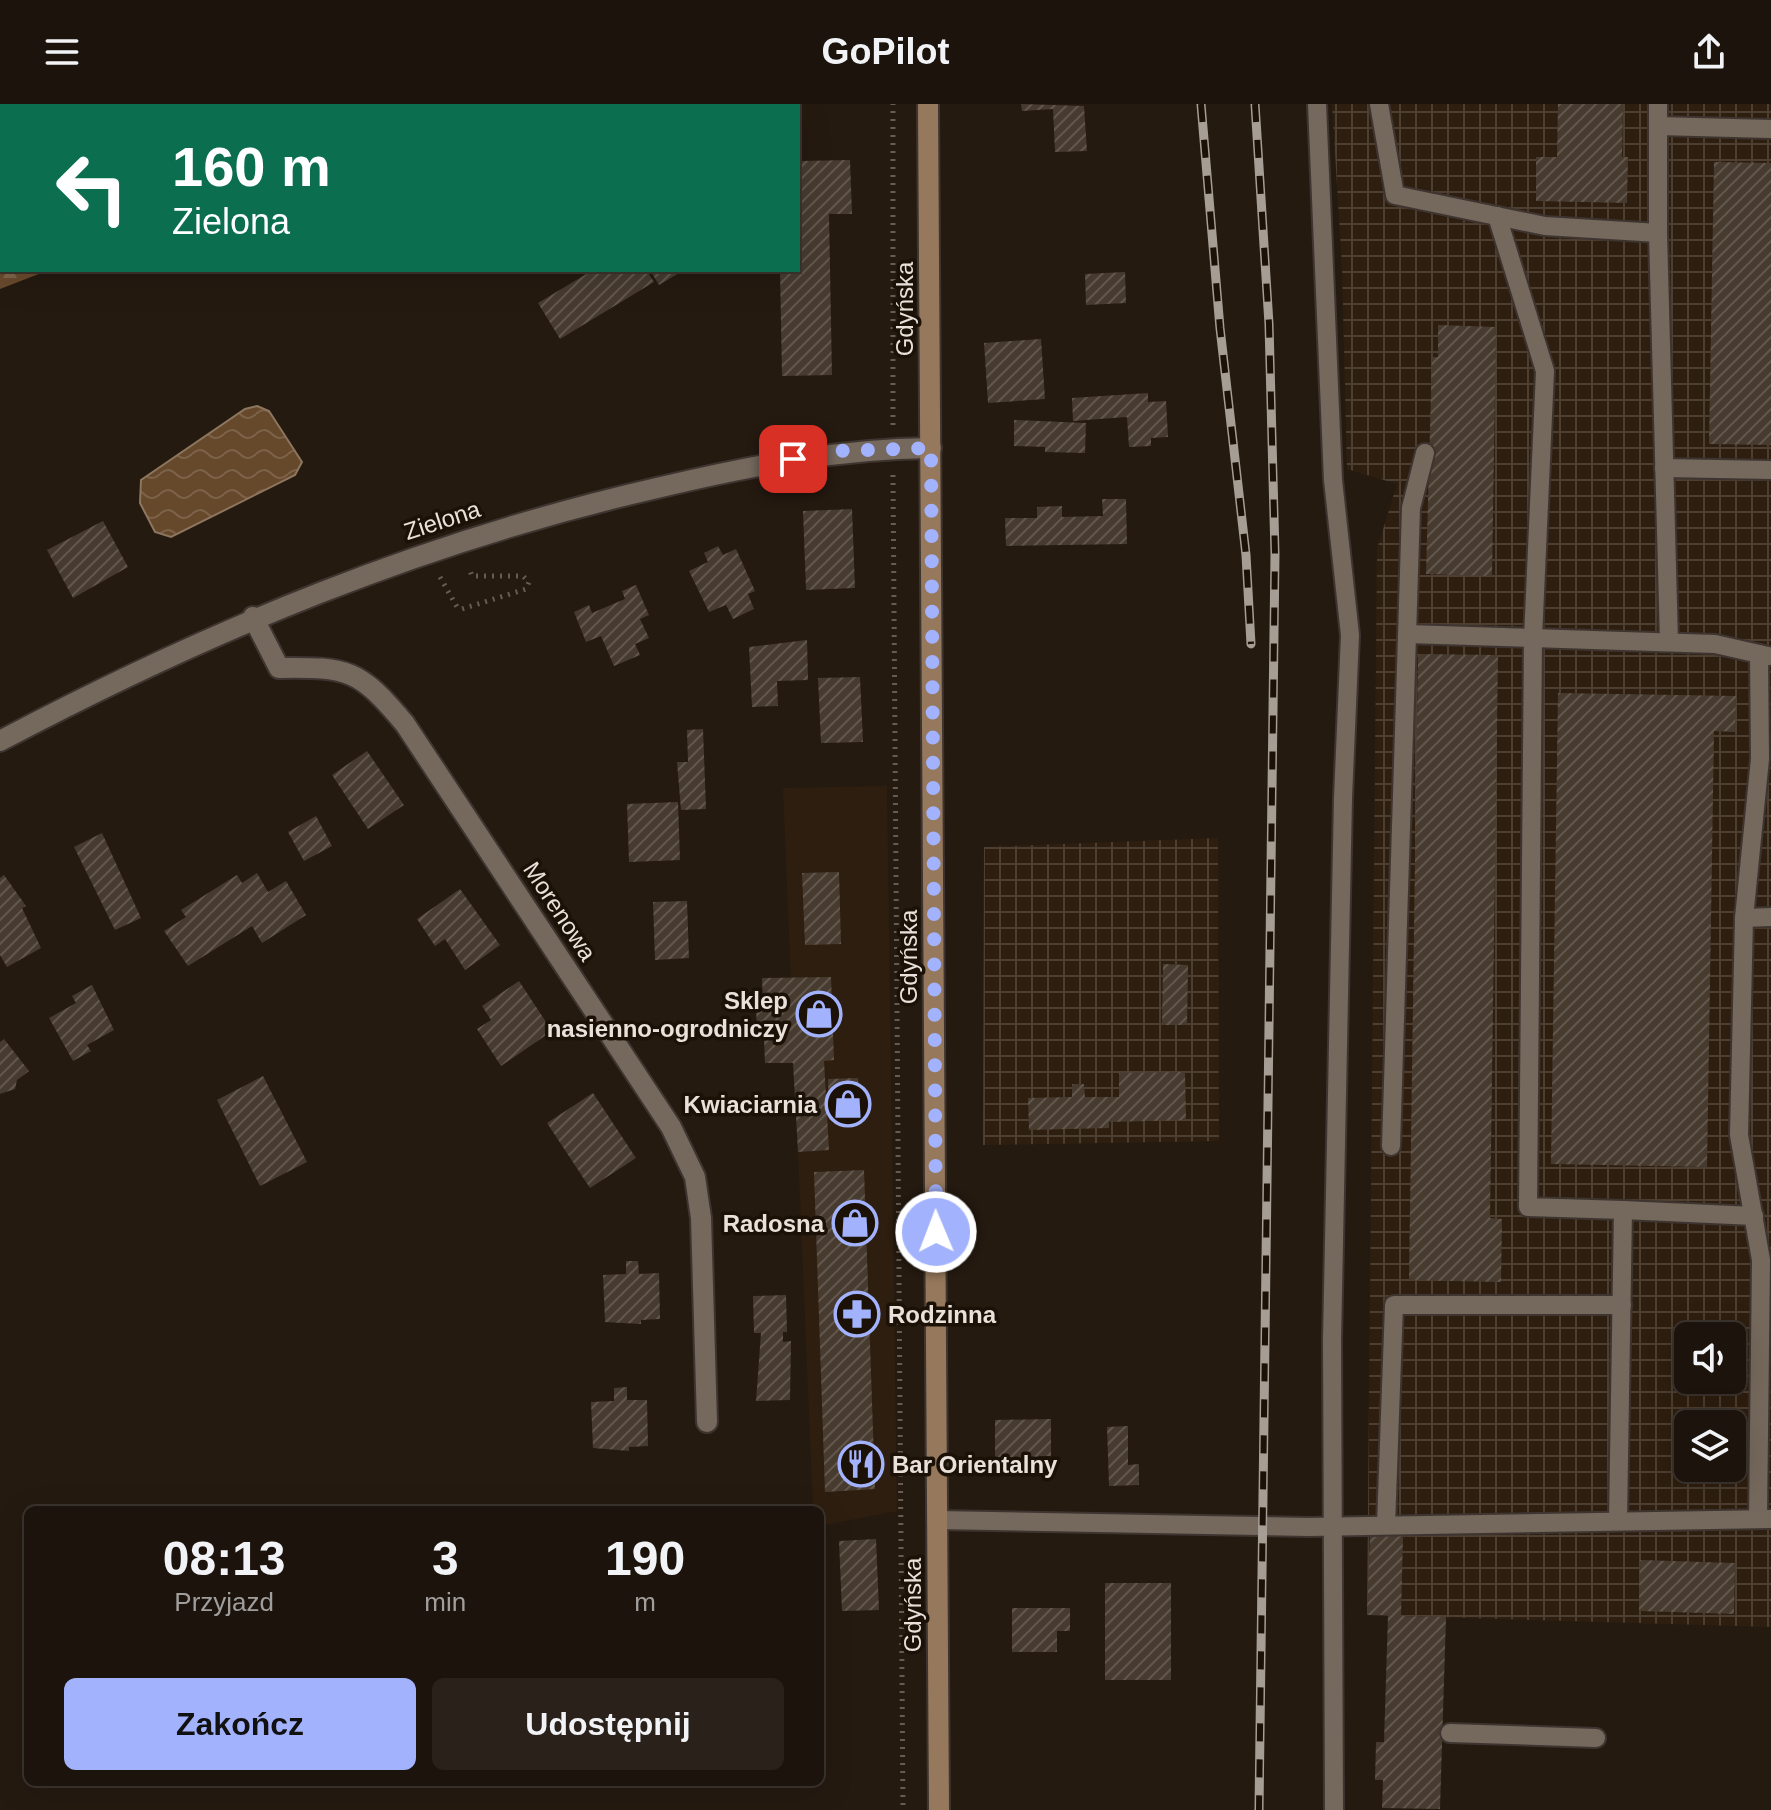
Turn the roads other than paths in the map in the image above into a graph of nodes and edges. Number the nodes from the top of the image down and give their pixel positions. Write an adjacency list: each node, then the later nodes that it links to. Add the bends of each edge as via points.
1 (928, 104): 9 (main road, Gdyńska)
2 (1317, 104): 30 (lane, via 1333,480 1350,635)
3 (1379, 104): 7 (lane, via 1395,195)
4 (1658, 104): 5 (lane)
5 (1658, 126): 6 (lane); 8 (lane)
6 (1771, 129)
7 (1497, 216): 8 (lane, via 1545,226); 15 (lane, via 1545,371)
8 (1658, 233): 11 (lane)
9 (931, 448): 13 (street, Zielona, via 837,451 570,509 430,550); 27 (main road, Gdyńska)
10 (1425, 453): 14 (lane, via 1411,508)
11 (1664, 468): 12 (lane); 16 (lane)
12 (1771, 470)
13 (253, 617): 18 (street, Zielona); 25 (street, Morenowa, via 279,668 332,667 357,676 374,687 405,724 671,1127 695,1177 701,1218)
14 (1408, 634): 15 (lane); 21 (lane)
15 (1533, 638): 16 (lane); 22 (lane, via 1528,1207)
16 (1669, 642): 17 (lane, via 1715,644)
17 (1765, 656): 20 (lane)
18 (0, 741)
19 (1771, 917): 20 (lane)
20 (1744, 918): 23 (lane, via 1739,1135)
21 (1391, 1146)
22 (1623, 1210): 23 (lane); 24 (lane)
23 (1754, 1216): 26 (lane, via 1761,1260)
24 (1622, 1305): 28 (lane); 29 (lane, via 1394,1305)
25 (707, 1422)
26 (1764, 1518): 28 (lane)
27 (938, 1520): 30 (lane); 33 (main road, Gdyńska)
28 (1618, 1521): 29 (lane)
29 (1386, 1525): 30 (lane)
30 (1333, 1527): 34 (lane)
31 (1450, 1733): 32 (lane)
32 (1596, 1738)
33 (939, 1810)
34 (1334, 1810)

